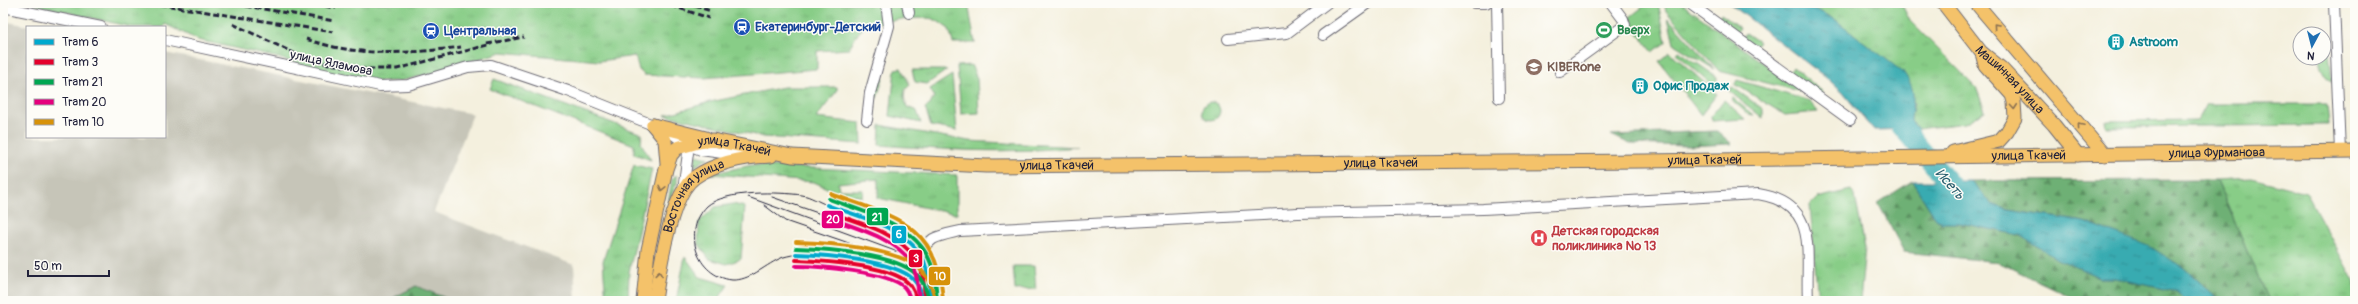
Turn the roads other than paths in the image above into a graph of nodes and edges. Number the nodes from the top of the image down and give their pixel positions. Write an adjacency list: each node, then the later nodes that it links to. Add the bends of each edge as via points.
1 (886, 3): 23 (street, via 889,26 870,93)
2 (907, 3): 14 (street)
3 (1327, 3): 17 (street, via 1287,33)
4 (1368, 3): 16 (street)
5 (1474, 3): 6 (street)
6 (1486, 3)
7 (1497, 3): 22 (street)
8 (1611, 3): 21 (street, via 1625,25)
9 (1689, 3): 24 (street)
10 (1943, 3): 19 (main road, Машинная улица)
11 (1976, 3): 31 (main road, Машинная улица, one-way to 11)
12 (2334, 3): 29 (street)
13 (3, 7): 15 (street)
14 (909, 14)
15 (96, 26)
16 (1323, 35)
17 (1228, 39)
18 (166, 40): 20 (street, улица Яламова, via 380,86 408,84 468,67)
19 (1982, 52): 30 (main road, Машинная улица, via 2001,68); 34 (main road, one-way to 34, via 1985,65 2012,95 2015,112 2012,125 1999,141)
20 (492, 65): 25 (street, улица Ткачей, via 568,91)
21 (1560, 72)
22 (1499, 98)
23 (867, 120)
24 (1850, 120)
25 (653, 125): 26 (main road); 27 (street, улица Ткачей, via 673,134); 35 (main road, via 665,140 668,150)
26 (713, 140): 27 (main road, улица Ткачей); 32 (main road, улица Ткачей)
27 (686, 144): 33 (street, улица Ткачей, via 701,150); 35 (main road, Восточная улица, via 671,154); 36 (street, улица Ткачей, via 688,154)
28 (2355, 151): 29 (main road, улица Фурманова)
29 (2340, 152): 31 (main road, улица Фурманова)
30 (2078, 155): 31 (main road, улица Фурманова); 34 (main road, улица Ткачей)
31 (2105, 155)
32 (792, 156): 33 (main road, Восточная улица); 34 (main road, улица Ткачей, via 986,166)
33 (749, 157): 36 (main road, Восточная улица, via 694,177)
34 (1936, 157)
35 (666, 168): 37 (main road, Восточная улица, one-way to 37, via 648,250)
36 (682, 196): 38 (main road, Восточная улица, one-way to 36, via 663,247)
37 (643, 301)
38 (655, 301)
39 (914, 301): 40 (street, via 916,268 921,256 933,240 960,231 1157,222 1224,216 1483,209 1758,194 1783,202 1798,213 1805,228)
40 (1808, 301)

